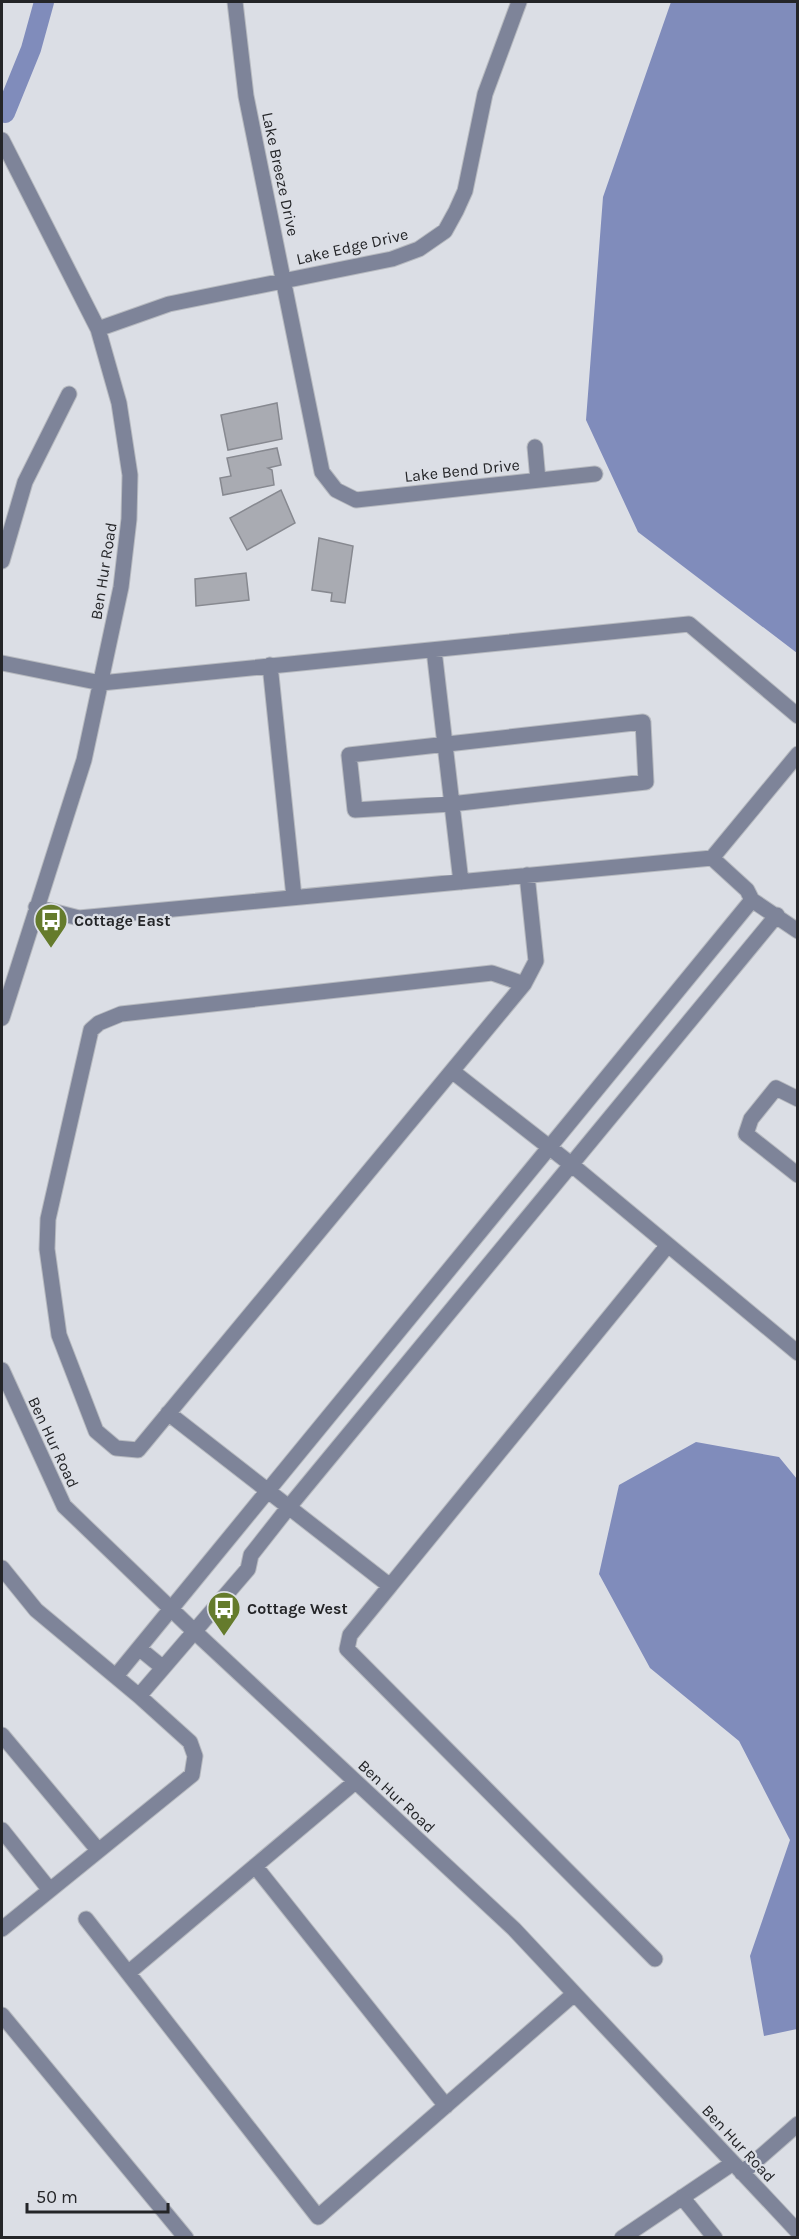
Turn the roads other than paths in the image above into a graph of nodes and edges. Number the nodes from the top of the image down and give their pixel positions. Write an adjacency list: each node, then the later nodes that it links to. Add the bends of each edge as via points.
1 (235, 2): 4 (street, Lake Breeze Drive, via 246,96)
2 (519, 2): 4 (street, Lake Edge Drive, via 485,94 465,191 445,231 419,249 392,259)
3 (2, 140): 5 (street, Ben Hur Road)
4 (284, 279): 5 (street, Lake Edge Drive, via 170,304); 10 (street, Lake Breeze Drive, via 322,472)
5 (98, 329): 15 (street, Ben Hur Road, via 119,403 130,475 121,587)
6 (69, 394): 11 (street, via 26,482)
7 (535, 447): 9 (street)
8 (595, 474): 9 (street, Lake Bend Drive)
9 (538, 480): 10 (street, Lake Bend Drive, via 356,500)
10 (336, 490)
11 (2, 561)
12 (434, 650): 14 (street); 16 (street, via 689,624); 17 (street)
13 (2, 663): 15 (street)
14 (270, 665): 15 (street); 23 (street)
15 (101, 683): 25 (street, Ben Hur Road, via 84,760)
16 (798, 716)
17 (445, 745): 19 (street); 19 (street, via 349,755 355,810); 19 (street, via 643,722 646,782)
18 (798, 754): 20 (street)
19 (451, 804): 22 (street)
20 (712, 858): 21 (street); 24 (street, via 747,890)
21 (527, 875): 22 (street); 28 (street, via 536,961)
22 (461, 882): 23 (street)
23 (294, 897): 25 (street, via 79,918)
24 (752, 900): 26 (street); 32 (street)
25 (36, 907): 29 (street, Ben Hur Road)
26 (777, 915): 27 (street); 33 (street)
27 (798, 931)
28 (524, 984): 30 (street); 38 (street, via 492,973 481,974 122,1014 90,1030 48,1219 47,1249 59,1335 96,1431 116,1449 138,1450)
29 (2, 1018)
30 (452, 1071): 32 (street); 38 (street)
31 (798, 1099): 34 (street, via 776,1088 751,1119 746,1134)
32 (548, 1146): 33 (street); 39 (street)
33 (572, 1165): 35 (street); 40 (street)
34 (798, 1175)
35 (668, 1245): 36 (street); 42 (street)
36 (798, 1353)
37 (2, 1371): 43 (street, Ben Hur Road, via 64,1506)
38 (168, 1413): 39 (street)
39 (268, 1489): 40 (street); 43 (street)
40 (288, 1508): 42 (street); 44 (street, via 251,1555 248,1569)
41 (2, 1568): 47 (street, via 36,1610)
42 (390, 1586): 57 (street, via 350,1635 347,1649)
43 (170, 1609): 44 (street, Ben Hur Road); 45 (street)
44 (195, 1632): 46 (street); 50 (street, Ben Hur Road)
45 (140, 1648): 46 (street); 47 (street)
46 (162, 1667): 48 (street)
47 (116, 1676): 48 (street)
48 (139, 1696): 52 (street, via 190,1743 195,1755 192,1775)
49 (2, 1735): 52 (street)
50 (355, 1782): 53 (street); 59 (street, Ben Hur Road, via 514,1929)
51 (2, 1830): 54 (street)
52 (98, 1850): 54 (street)
53 (255, 1866): 58 (street); 61 (street)
54 (49, 1889): 56 (street)
55 (86, 1919): 58 (street)
56 (2, 1929)
57 (655, 1959)
58 (128, 1973): 61 (street, via 318,2217)
59 (574, 1994): 61 (street); 63 (street, Ben Hur Road)
60 (2, 2015): 66 (street)
61 (446, 2106)
62 (798, 2124): 63 (street)
63 (738, 2168): 64 (street); 65 (street, Ben Hur Road)
64 (682, 2197): 67 (street); 68 (street)
65 (798, 2232)
66 (186, 2238)
67 (622, 2238)
68 (715, 2238)

